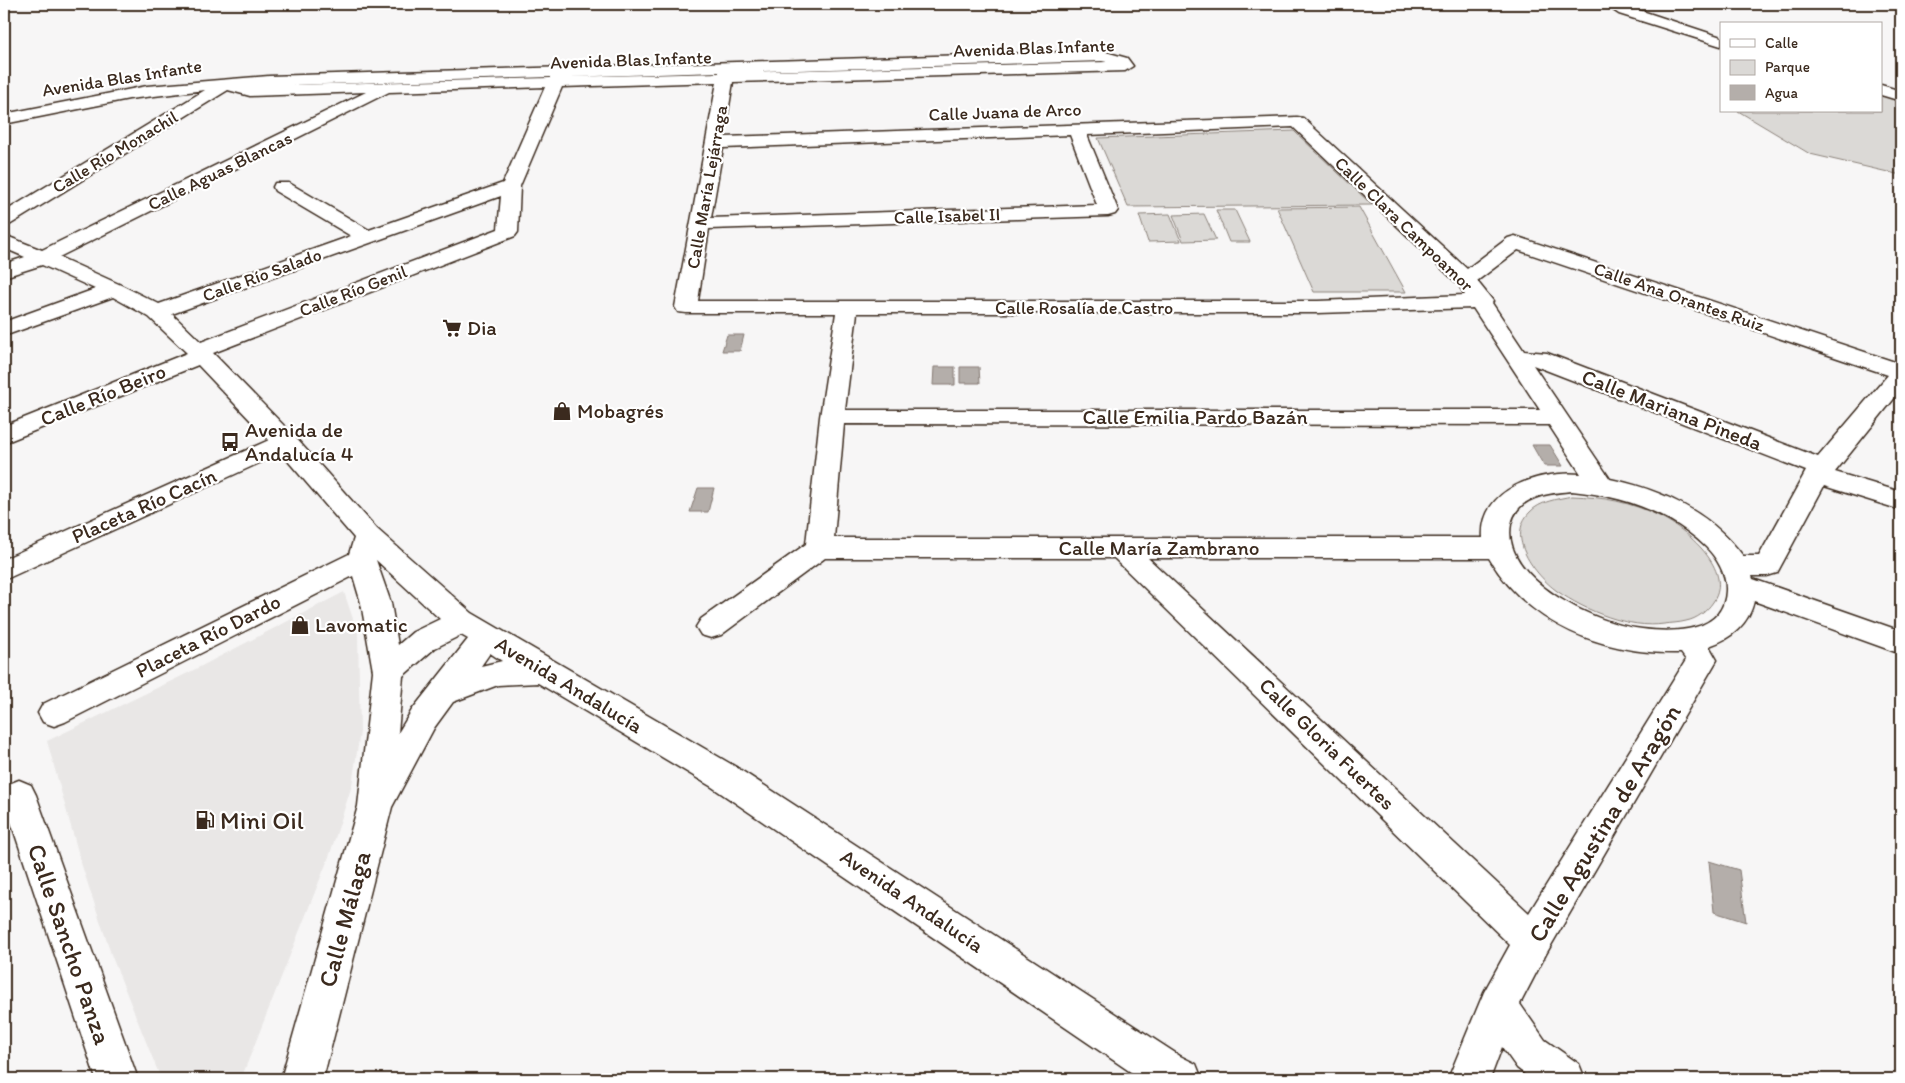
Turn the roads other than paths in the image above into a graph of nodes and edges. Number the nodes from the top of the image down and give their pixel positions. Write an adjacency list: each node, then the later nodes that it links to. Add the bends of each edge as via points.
1 (1611, 4): 2 (street, via 1624,12)
2 (1720, 42)
3 (726, 72): 3 (street, Avenida Blas Infante, via 1102,56 1122,61 1125,66); 4 (street, Avenida Blas Infante); 12 (street, Calle María Lejárraga)
4 (558, 77): 5 (street, Avenida Blas Infante); 13 (street)
5 (389, 82): 6 (street, Avenida Blas Infante); 19 (street, Calle Aguas Blancas, via 381,92)
6 (226, 84): 9 (street, Avenida Blas Infante, via 146,92); 15 (street, Calle Río Monachil)
7 (1882, 90): 8 (street)
8 (1901, 96)
9 (4, 121)
10 (1297, 122): 11 (street, Calle Juana de Arco); 21 (street, Calle Clara Campoamor)
11 (1077, 130): 12 (street, Calle Juana de Arco); 16 (street, Calle Isabel II, via 1108,210)
12 (714, 143): 16 (street, Calle María Lejárraga)
13 (511, 186): 17 (street, Calle Río Salado); 28 (street, Calle Río Genil, via 508,232)
14 (282, 187): 17 (street, Calle Río Salado)
15 (4, 220)
16 (700, 224): 24 (street, Calle María Lejárraga)
17 (367, 237): 26 (street, Calle Río Salado)
18 (4, 241): 19 (street, Avenida Andalucía)
19 (40, 259): 20 (street, Calle Aguas Blancas); 22 (street, Avenida Andalucía)
20 (4, 271)
21 (1466, 280): 23 (street, Calle Clara Campoamor); 30 (street, Calle Ana Orantes Ruiz, via 1515,242)
22 (114, 289): 26 (street, Avenida Andalucía); 27 (street)
23 (1482, 301): 25 (street, Calle Rosalía de Castro, via 1318,307); 29 (street, Calle Clara Campoamor)
24 (686, 307): 25 (street, Calle Rosalía de Castro)
25 (846, 309): 31 (street)
26 (157, 312): 28 (street, Avenida Andalucía)
27 (4, 329)
28 (200, 353): 33 (street, Calle Río Beiro); 34 (street, Avenida Andalucía)
29 (1519, 358): 32 (street, Calle Clara Campoamor); 35 (street, Calle Mariana Pineda, via 1539,358)
30 (1901, 374): 35 (street)
31 (832, 417): 32 (street, Calle Emilia Pardo Bazán); 39 (street)
32 (1557, 418): 36 (street, Calle Clara Campoamor)
33 (4, 435)
34 (285, 442): 38 (street, Avenida Andalucía); 42 (street, Placeta Río Cacín)
35 (1820, 472): 37 (street, Calle Mariana Pineda); 43 (street, via 1767,566)
36 (1601, 485): 41 (street, via 1572,482 1542,485 1519,494 1503,508 1496,527); 43 (street, via 1660,503 1691,521 1717,542)
37 (1901, 501)
38 (364, 548): 45 (street, Avenida Andalucía); 48 (street, Calle Málaga); 51 (street, Placeta Río Dardo)
39 (819, 548): 40 (street, Calle María Zambrano); 44 (street)
40 (1121, 548): 41 (street, Calle María Zambrano); 54 (street, Calle Gloria Fuertes)
41 (1498, 548): 46 (street, via 1524,585 1549,606 1581,623 1616,636 1652,642)
42 (4, 570)
43 (1739, 576): 46 (street, via 1738,612 1721,631); 47 (street)
44 (711, 627)
45 (475, 628): 48 (street, via 424,640); 49 (street, Avenida Andalucía); 50 (street, Calle Málaga)
46 (1689, 641): 54 (street, Calle Agustina de Aragón, via 1702,660)
47 (1901, 642)
48 (388, 671): 53 (street, Calle Málaga)
49 (543, 671): 50 (street, via 496,673); 57 (street, Avenida Andalucía, via 724,777)
50 (442, 693): 53 (street, Calle Málaga, via 423,719)
51 (54, 713)
52 (4, 803): 58 (street, Calle Sancho Panza, via 19,795)
53 (375, 806): 56 (street, Calle Málaga)
54 (1533, 941): 55 (street, Calle Agustina de Aragón)
55 (1498, 1006): 61 (street, Calle Agustina de Aragón); 62 (street, via 1531,1054)
56 (314, 1033): 59 (street, Calle Málaga); 60 (street, Calle Málaga)
57 (1172, 1077)
58 (117, 1079)
59 (282, 1079)
60 (302, 1079)
61 (1469, 1079)
62 (1564, 1079)

